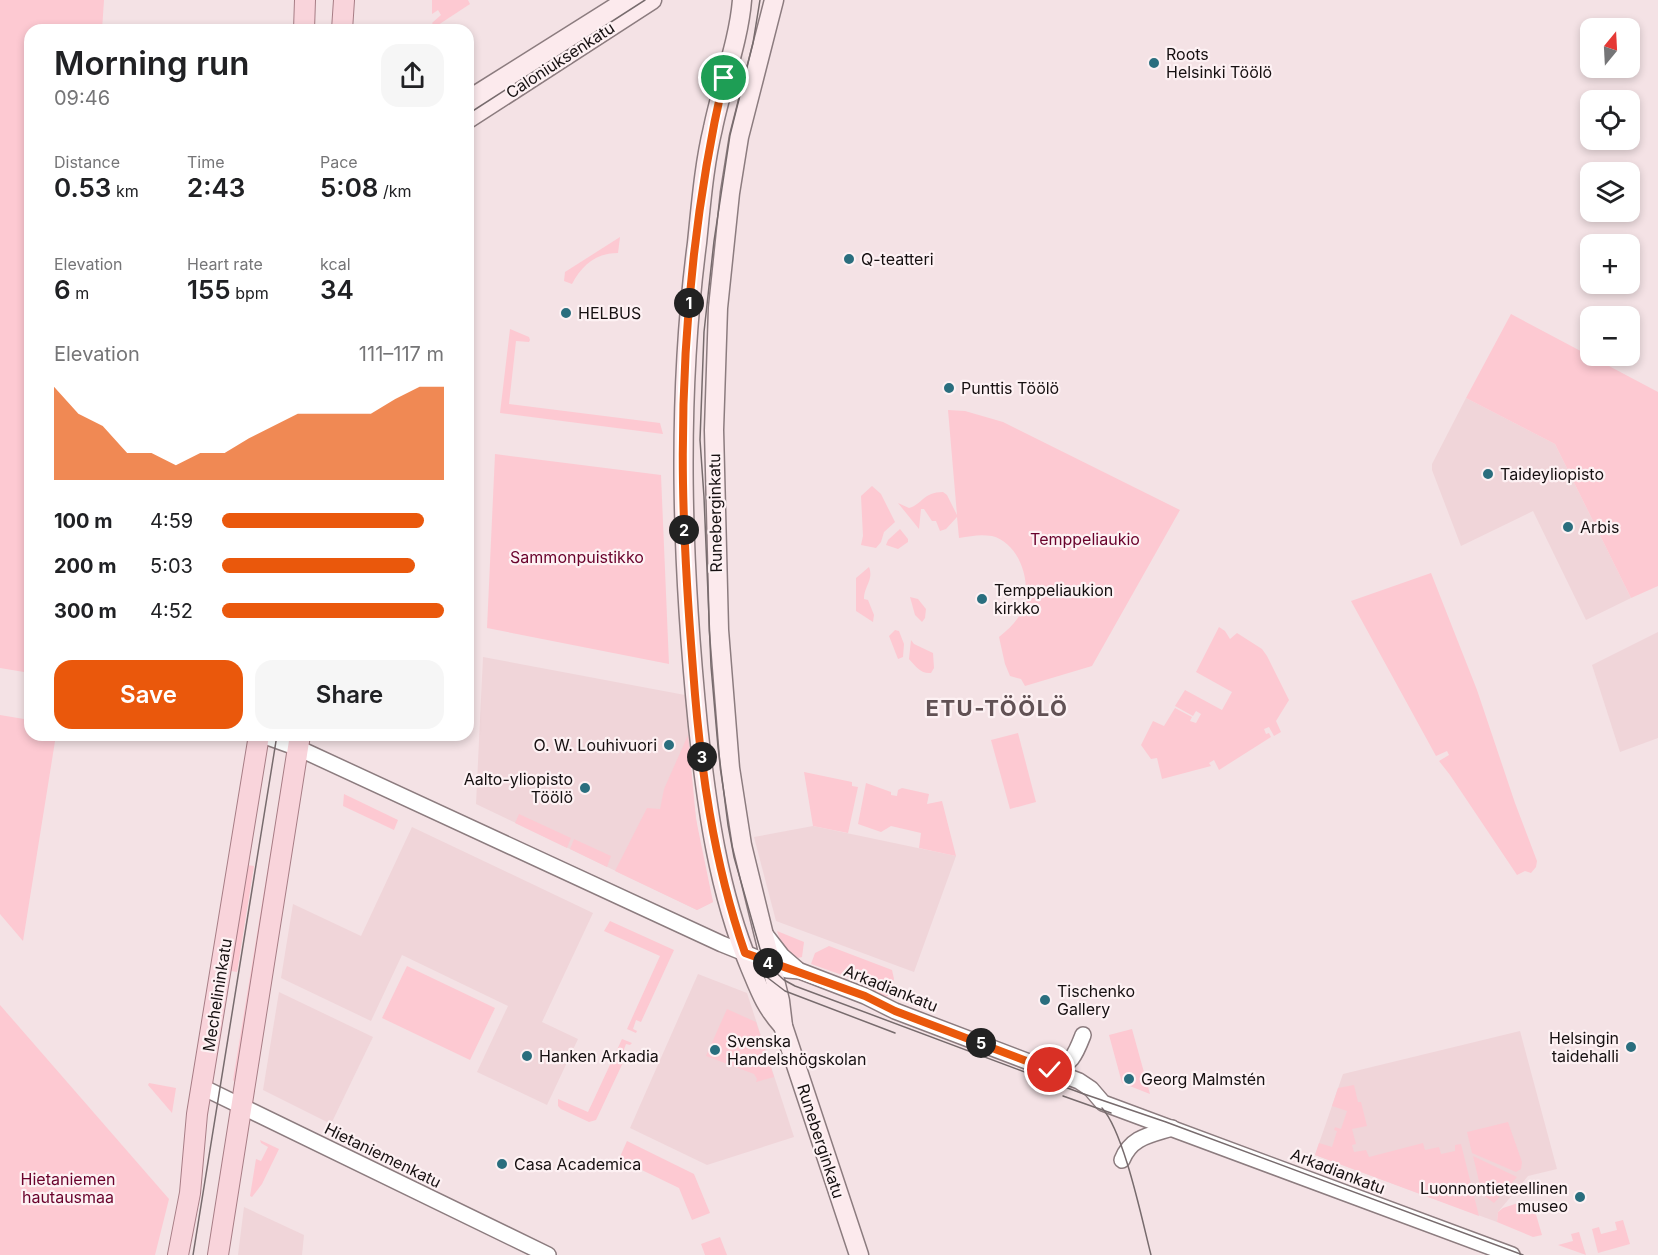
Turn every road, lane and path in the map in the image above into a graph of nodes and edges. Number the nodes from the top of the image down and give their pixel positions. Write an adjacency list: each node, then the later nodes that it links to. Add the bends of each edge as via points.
1 (305, 0): 7 (main road)
2 (344, 0): 8 (main road)
3 (627, 0): 9 (main road, Caloniuksenkatu)
4 (652, 0): 10 (main road, Caloniuksenkatu)
5 (742, 0): 14 (main road, Runeberginkatu, via 712,131 696,245 685,369 683,484 689,620 703,767 718,863)
6 (774, 0): 13 (main road, Runeberginkatu, via 744,117 730,193 718,308 714,430 718,612 729,768 737,823)
7 (304, 24)
8 (342, 24)
9 (474, 96)
10 (474, 115)
11 (260, 741): 20 (main road, Mechelininkatu)
12 (299, 742): 14 (street, Arkadiankatu); 21 (main road)
13 (765, 934): 15 (main road, Runeberginkatu); 16 (street)
14 (745, 953): 15 (street, Arkadiankatu); 17 (main road, Runeberginkatu, via 768,1009)
15 (772, 964): 16 (street, Arkadiankatu); 17 (main road, Runeberginkatu)
16 (800, 971): 19 (street, Arkadiankatu)
17 (783, 1026): 27 (main road, Runeberginkatu)
18 (1083, 1035): 19 (street, via 1072,1060)
19 (1050, 1070): 22 (street, Arkadiankatu, via 1079,1081 1103,1103)
20 (201, 1087): 21 (street, Hietaniemenkatu); 24 (main road, Mechelininkatu, via 187,1216)
21 (241, 1106): 25 (main road); 26 (street, Hietaniemenkatu)
22 (1172, 1128): 23 (street, via 1135,1141); 28 (street, Arkadiankatu)
23 (1122, 1160)
24 (178, 1255)
25 (218, 1255)
26 (548, 1255)
27 (859, 1255)
28 (1512, 1255)

